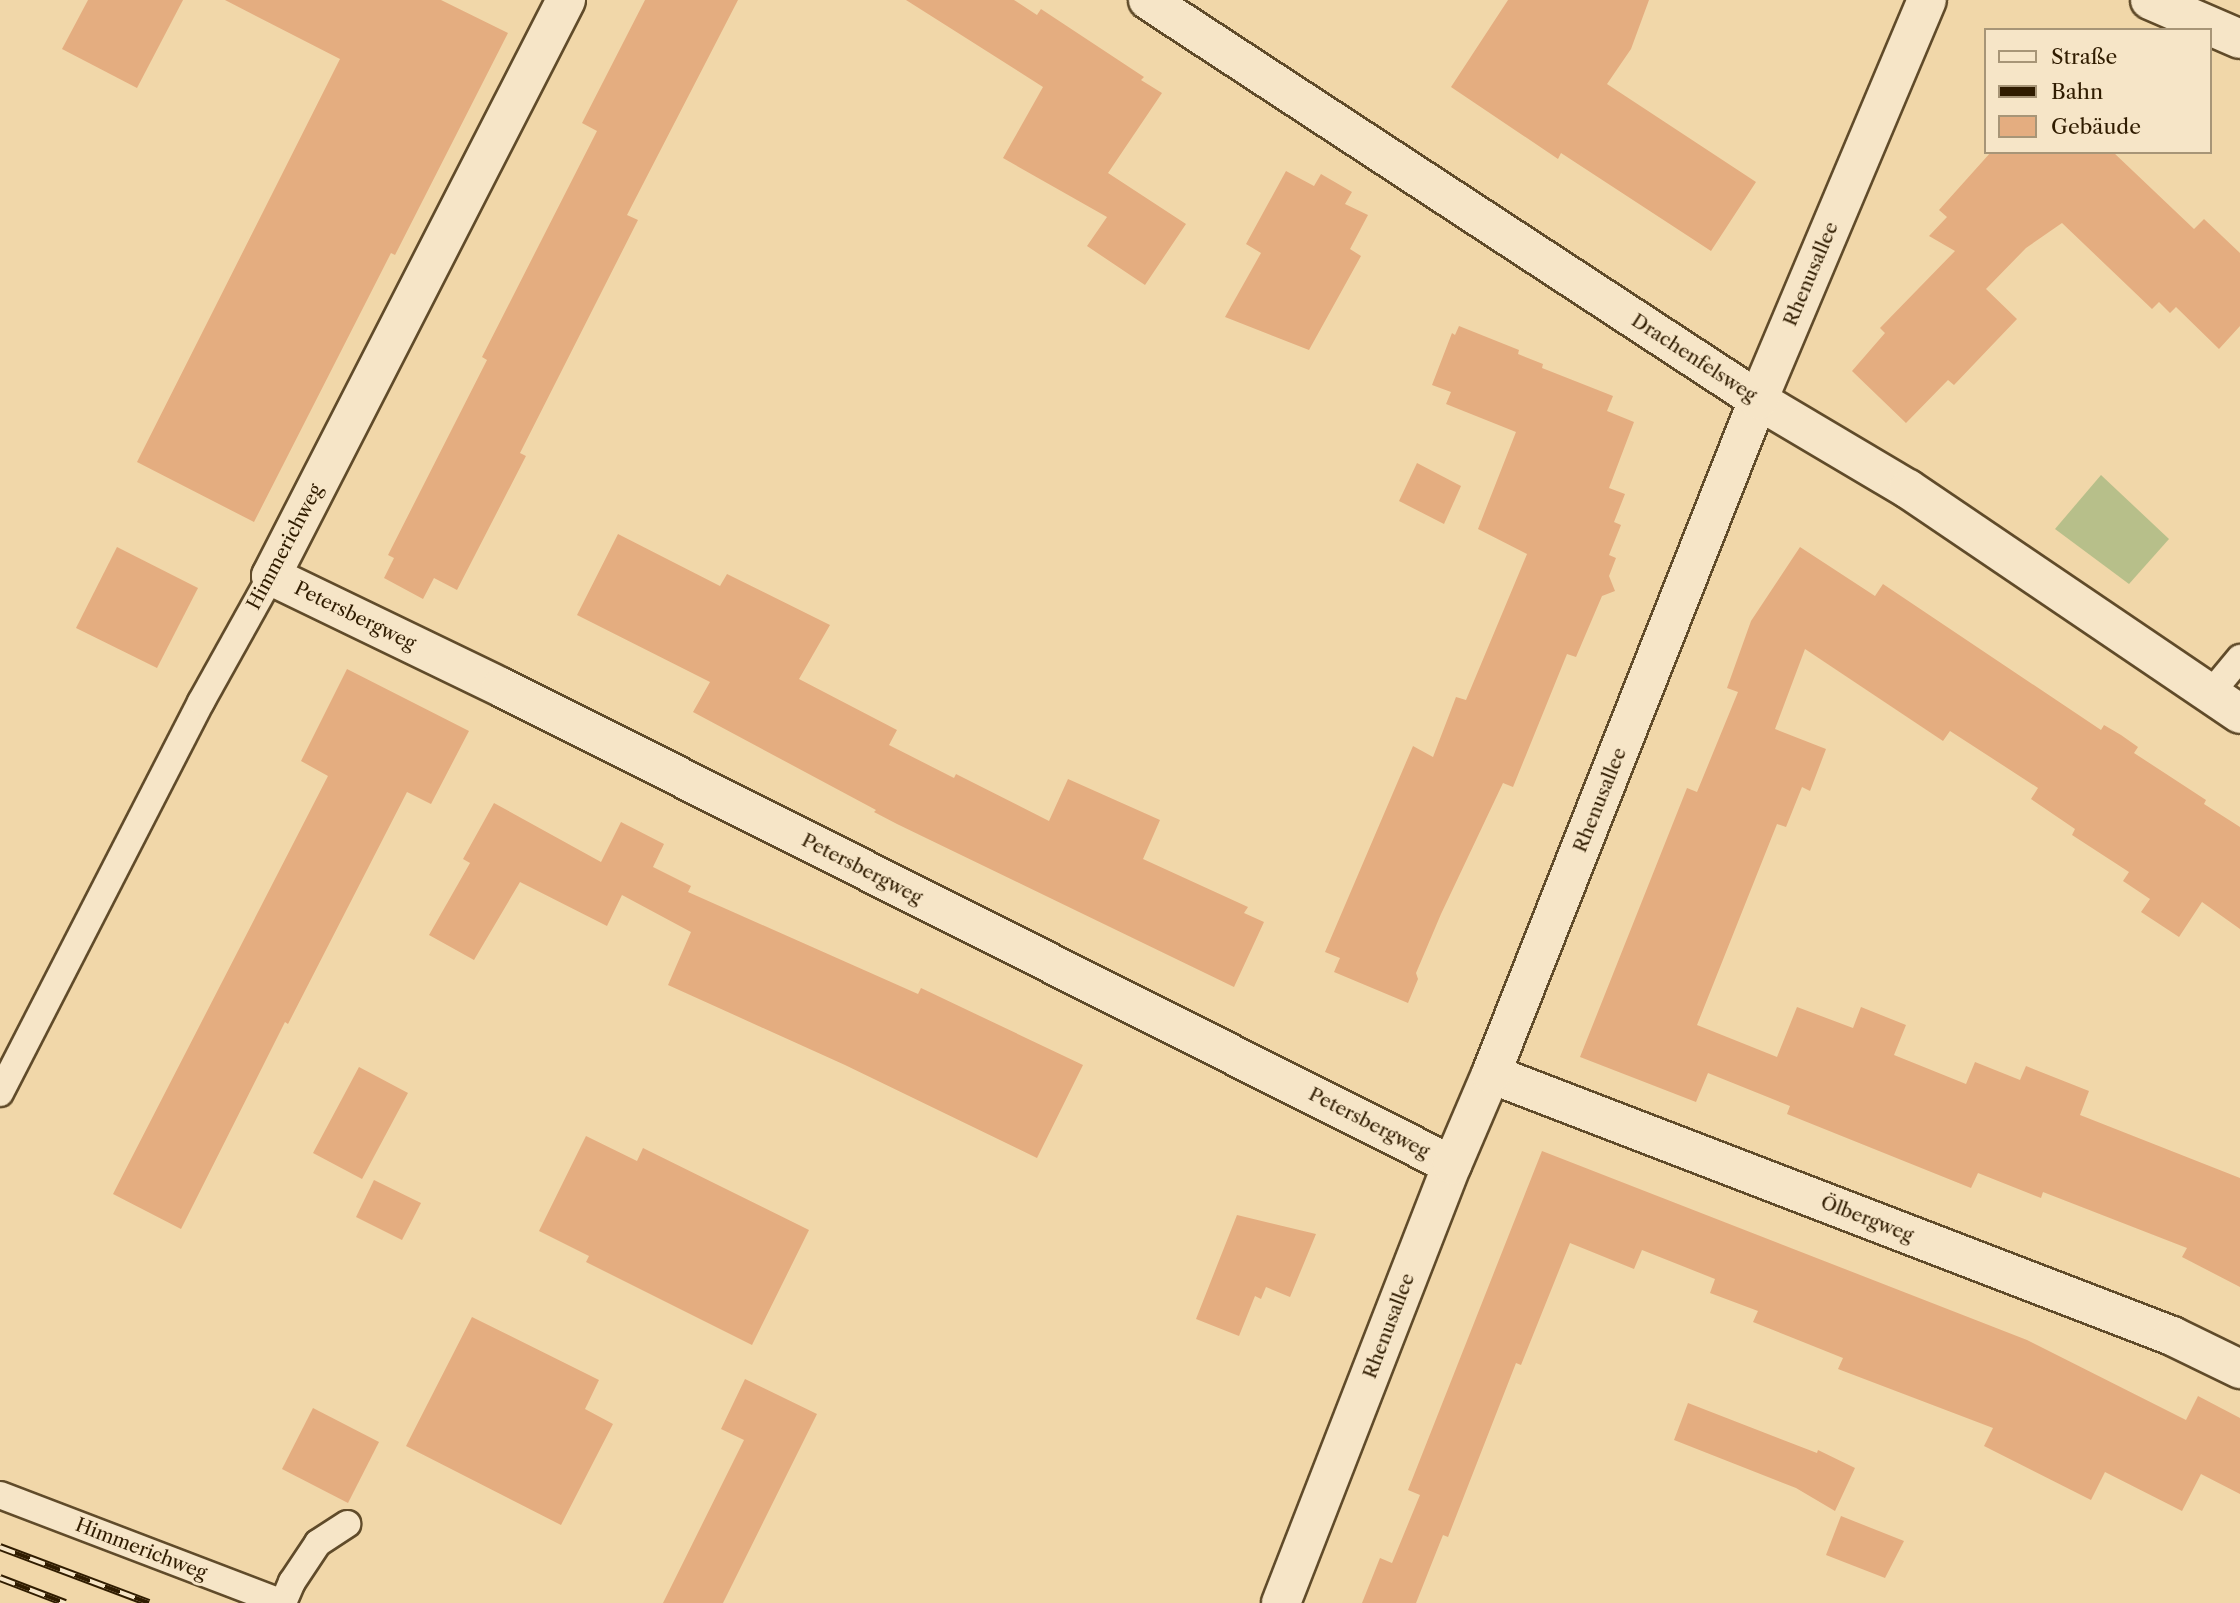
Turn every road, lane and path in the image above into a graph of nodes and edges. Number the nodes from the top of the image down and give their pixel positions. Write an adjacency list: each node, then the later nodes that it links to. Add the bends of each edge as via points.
1 (566, 0): 7 (street, Himmerichweg)
2 (1148, 0): 6 (street, Drachenfelsweg)
3 (1927, 0): 6 (street, Rhenusallee)
4 (2151, 0): 5 (street)
5 (2240, 39)
6 (1758, 400): 9 (street, Drachenfelsweg, via 1908,489); 10 (street, Rhenusallee)
7 (271, 576): 11 (lane, Himmerichweg, via 201,702); 12 (street, Petersbergweg, via 526,699)
8 (2240, 657): 9 (lane)
9 (2225, 704)
10 (1492, 1074): 12 (street, Rhenusallee); 13 (street, Ölbergweg, via 2172,1336)
11 (0, 1093)
12 (1452, 1165): 17 (street, Rhenusallee)
13 (2240, 1368)
14 (0, 1495): 16 (lane, Himmerichweg)
15 (347, 1524): 16 (lane, via 318,1543)
16 (283, 1603)
17 (1282, 1603)

